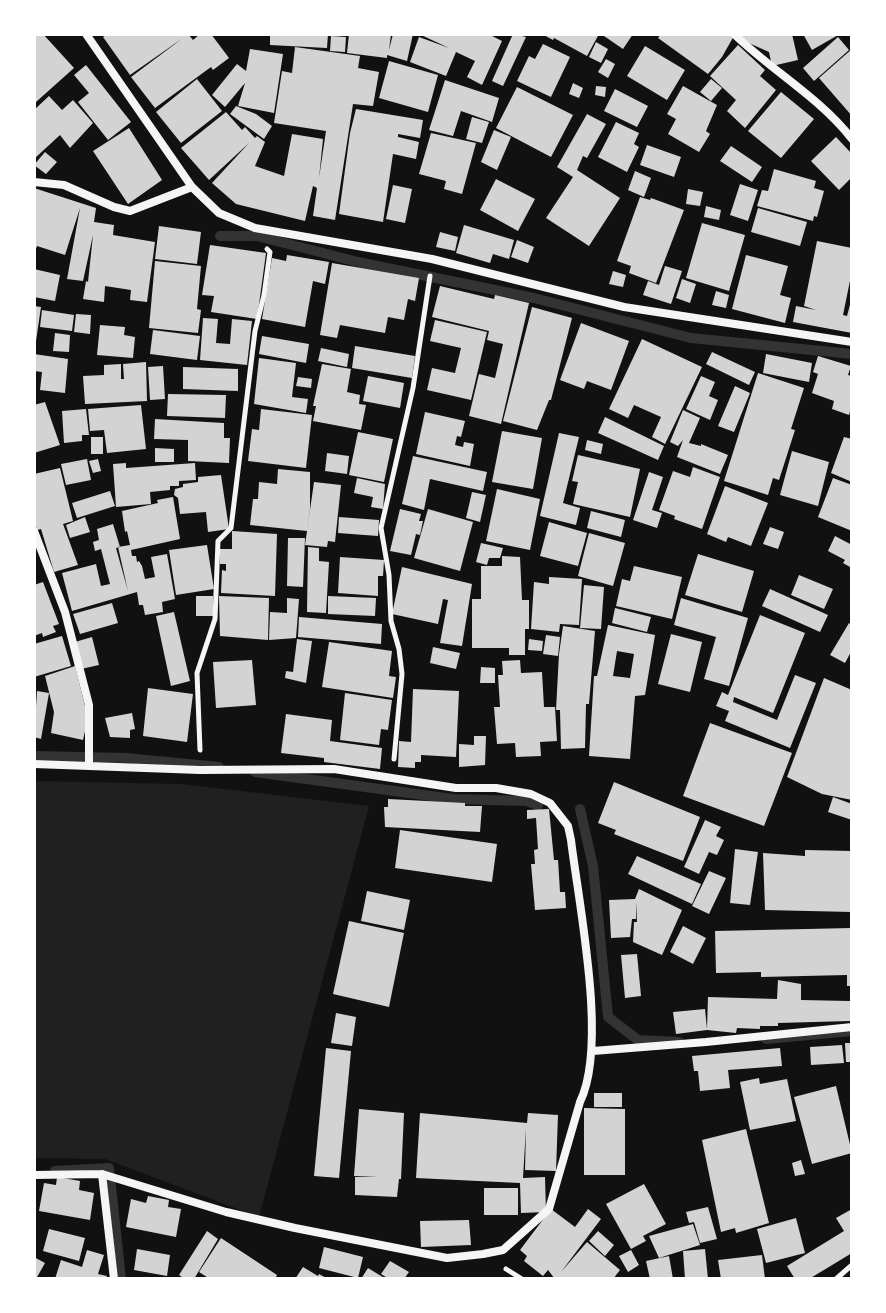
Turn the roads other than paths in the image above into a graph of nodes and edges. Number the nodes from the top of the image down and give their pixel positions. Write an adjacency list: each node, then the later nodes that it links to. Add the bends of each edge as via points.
1 (86, 34): 5 (street)
2 (734, 34): 3 (street, via 801,87)
3 (852, 139)
4 (34, 182): 5 (street, via 64,185 130,211)
5 (192, 187): 6 (street, via 219,213 255,228 432,259 624,307)
6 (852, 342)
7 (34, 531): 9 (street, via 65,612 89,705)
8 (34, 764): 9 (street)
9 (89, 765): 11 (street, via 334,769 456,788 496,788 550,803 568,826 589,978)
10 (852, 1027): 11 (street)
11 (593, 1051): 12 (street, via 587,1089 549,1209 503,1250 447,1258 226,1212)
12 (102, 1174): 13 (street); 14 (street)
13 (34, 1175)
14 (114, 1279)

